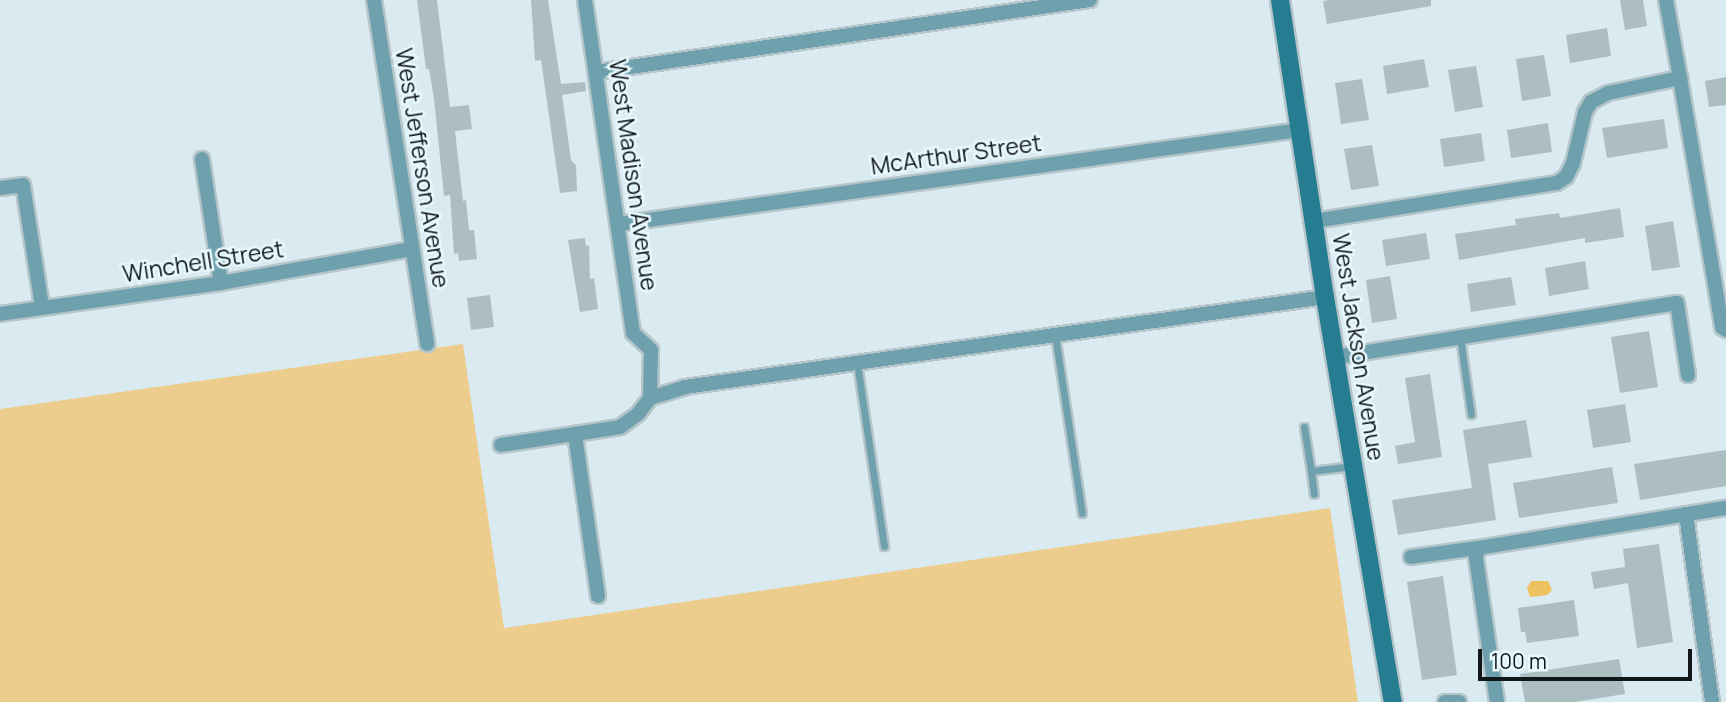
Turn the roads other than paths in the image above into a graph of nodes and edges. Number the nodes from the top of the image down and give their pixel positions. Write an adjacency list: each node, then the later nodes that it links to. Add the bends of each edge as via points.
1 (374, 0): 13 (street, West Jefferson Avenue)
2 (585, 0): 6 (street, West Madison Avenue)
3 (1090, 0): 6 (street)
4 (1280, 0): 8 (street, West Jackson Avenue)
5 (1666, 0): 7 (street)
6 (596, 72): 12 (street, West Madison Avenue)
7 (1680, 78): 11 (street, via 1608,93 1591,102 1573,163 1557,183); 18 (street)
8 (1299, 130): 11 (street, West Jackson Avenue); 12 (street, McArthur Street)
9 (202, 159): 14 (street)
10 (0, 188): 16 (street, via 23,184)
11 (1314, 221): 15 (street, West Jackson Avenue)
12 (619, 224): 25 (street, West Madison Avenue, via 633,333 651,349)
13 (412, 249): 14 (street, Winchell Street); 21 (street, West Jefferson Avenue)
14 (221, 283): 16 (street, Winchell Street)
15 (1325, 297): 19 (street); 22 (street, West Jackson Avenue)
16 (42, 307): 17 (street, Winchell Street)
17 (0, 314)
18 (1726, 330)
19 (1055, 334): 23 (street); 34 (lane)
20 (1460, 337): 22 (street); 24 (street, via 1677,303); 26 (lane)
21 (427, 344)
22 (1336, 357): 30 (street, West Jackson Avenue)
23 (857, 362): 25 (street, via 685,387); 36 (lane)
24 (1688, 374)
25 (650, 398): 28 (street, via 620,427)
26 (1471, 414)
27 (1304, 427): 31 (lane)
28 (575, 434): 29 (street); 39 (street)
29 (501, 445)
30 (1354, 466): 31 (lane); 40 (street, West Jackson Avenue)
31 (1311, 471): 32 (lane)
32 (1314, 494)
33 (1726, 508): 35 (street)
34 (1082, 513)
35 (1686, 514): 37 (street); 44 (street)
36 (884, 546)
37 (1478, 548): 38 (street); 43 (street)
38 (1411, 556)
39 (598, 596)
40 (1393, 702)
41 (1445, 702): 42 (street)
42 (1459, 702)
43 (1497, 702)
44 (1712, 702)

